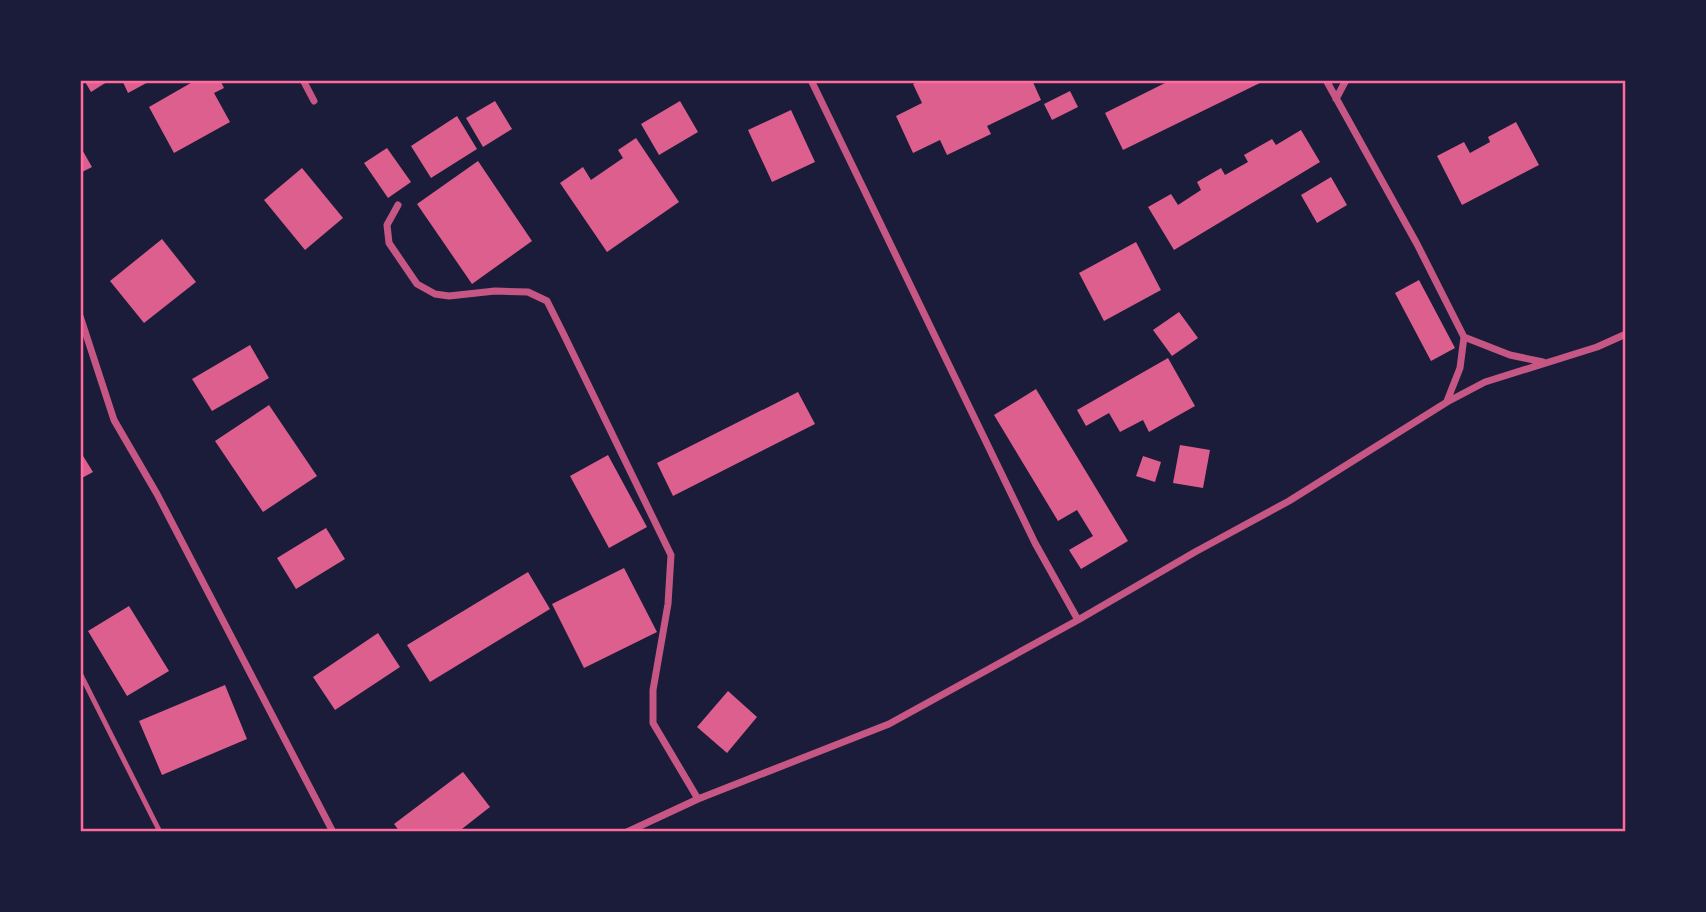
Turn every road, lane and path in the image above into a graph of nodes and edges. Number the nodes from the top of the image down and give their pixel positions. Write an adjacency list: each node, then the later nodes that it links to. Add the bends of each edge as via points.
1 (303, 80): 6 (street)
2 (811, 80): 13 (street, via 1035,542)
3 (1326, 80): 5 (street)
4 (1346, 80): 5 (street)
5 (1336, 99): 10 (street)
6 (314, 102)
7 (398, 205): 15 (street, via 387,225 389,243 417,284 449,296 528,292 547,302 564,335 671,555 668,604 653,690 653,723)
8 (80, 317): 17 (street, via 114,420)
9 (1626, 334): 11 (street)
10 (1464, 337): 11 (street); 12 (street, via 1460,368)
11 (1547, 363): 12 (street, via 1485,383)
12 (1447, 402): 13 (street, via 1289,501)
13 (1078, 620): 15 (street, via 889,724)
14 (80, 673): 16 (lane)
15 (698, 799): 18 (street)
16 (160, 831)
17 (333, 831)
18 (627, 831)

